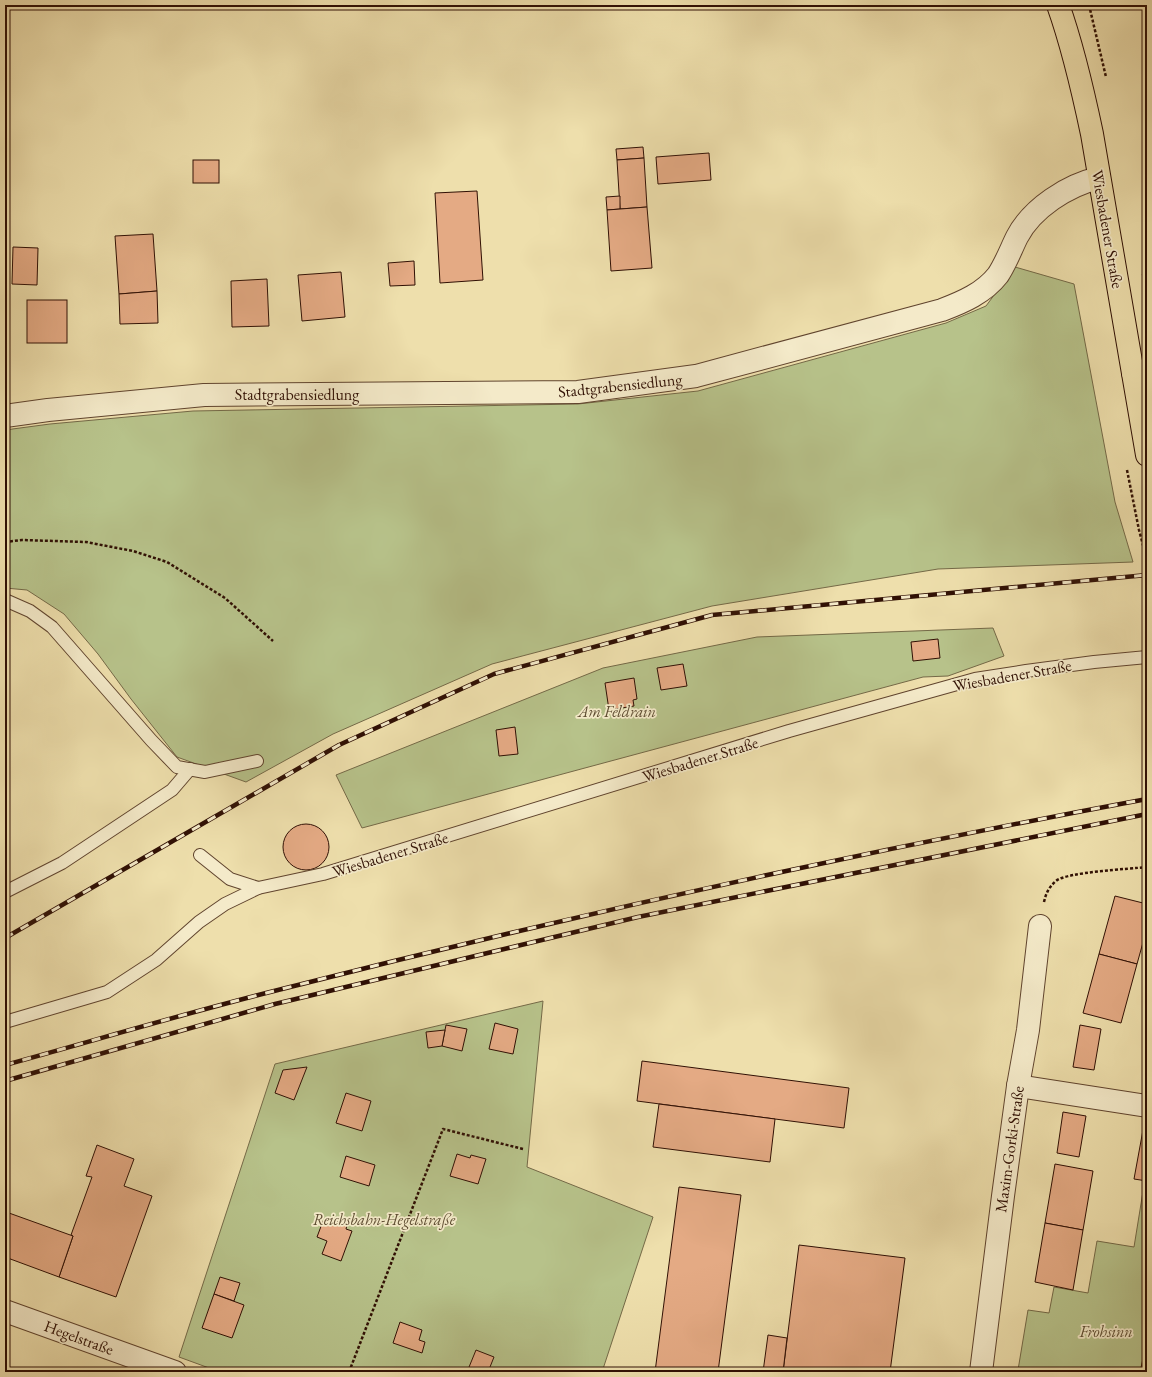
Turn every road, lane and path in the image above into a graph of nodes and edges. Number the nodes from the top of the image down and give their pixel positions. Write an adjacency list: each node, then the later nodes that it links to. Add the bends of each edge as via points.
1 (1058, 5): 2 (main road, Wiesbadener Straße, via 1082,85)
2 (1099, 178): 3 (main road, Wiesbadener Straße); 4 (street, Stadtgrabensiedlung, via 1074,186 1032,216 1018,235 998,274 984,289 966,300 920,317 696,376 578,392 204,395)
3 (1140, 372): 5 (main road, Wiesbadener Straße)
4 (5, 416)
5 (1147, 455)
6 (1141, 538): 8 (path)
7 (5, 542): 10 (path, via 86,542 133,551 167,562 225,598)
8 (1147, 560)
9 (5, 600): 13 (lane, via 30,611 52,628 177,767)
10 (273, 641)
11 (1147, 657): 16 (lane, Wiesbadener Straße, via 976,679 789,731 322,874)
12 (257, 761): 13 (lane, via 205,772)
13 (190, 769): 17 (lane, via 172,790 62,863)
14 (200, 855): 16 (lane, via 230,878)
15 (1147, 867): 18 (path, via 1070,875 1057,880 1047,891)
16 (258, 888): 19 (lane, Wiesbadener Straße, via 225,904 199,922 156,960 107,992)
17 (5, 892)
18 (1040, 926): 20 (street, Maxim-Gorki-Straße, via 1028,1030)
19 (5, 1022)
20 (1018, 1086): 21 (street); 26 (street, Maxim-Gorki-Straße)
21 (1147, 1106)
22 (523, 1148): 25 (path, via 443,1129)
23 (5, 1310): 24 (street, Hegelstraße)
24 (175, 1372)
25 (349, 1372)
26 (981, 1372)

